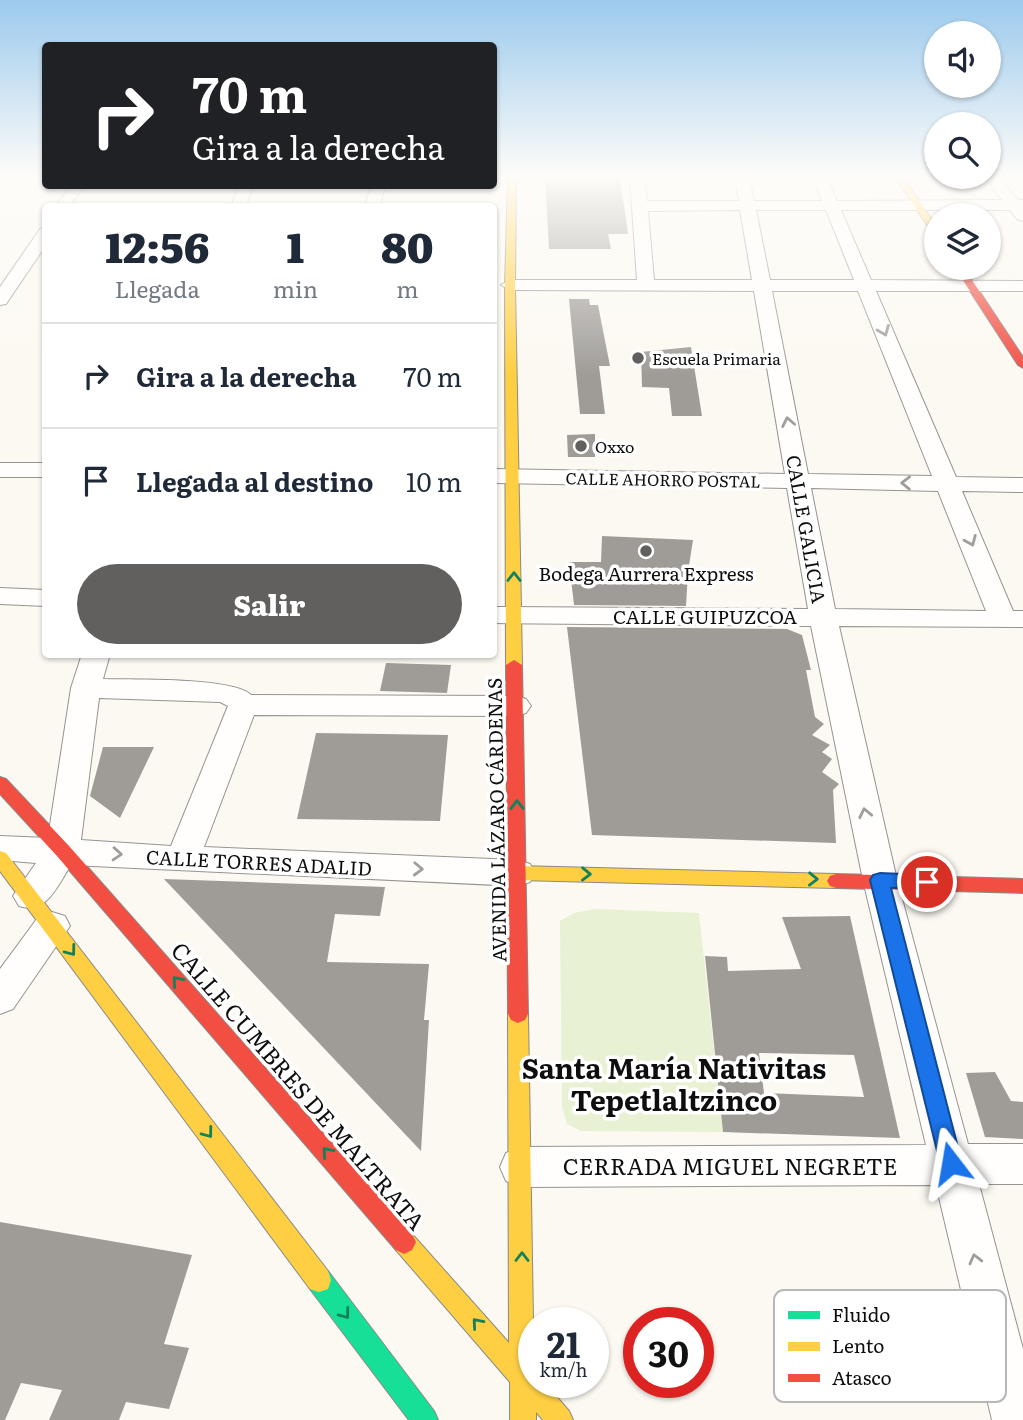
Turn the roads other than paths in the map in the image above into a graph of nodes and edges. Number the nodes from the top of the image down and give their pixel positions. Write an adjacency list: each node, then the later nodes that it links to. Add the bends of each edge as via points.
1 (38, 244): 13 (street)
2 (511, 244): 7 (main road, AVENIDA LÁZARO CÁRDENAS)
3 (643, 244): 8 (street)
4 (755, 244): 10 (street, CALLE GALICIA)
5 (849, 244): 11 (street)
6 (967, 280): 12 (main road)
7 (510, 285): 8 (street); 18 (main road, AVENIDA LÁZARO CÁRDENAS)
8 (646, 286): 10 (street)
9 (1023, 286): 12 (street)
10 (762, 287): 11 (street); 19 (street, CALLE GALICIA, one-way to 10)
11 (866, 287): 12 (street); 20 (street, one-way to 20)
12 (971, 287): 14 (main road)
13 (0, 300)
14 (1015, 342): 15 (main road)
15 (1023, 365)
16 (0, 470): 17 (street)
17 (42, 470)
18 (503, 476): 19 (street, CALLE AHORRO POSTAL); 22 (main road, AVENIDA LÁZARO CÁRDENAS, one-way to 18)
19 (799, 482): 20 (street, CALLE AHORRO POSTAL, one-way to 19); 23 (street, CALLE GALICIA)
20 (947, 484): 21 (street, CALLE AHORRO POSTAL); 24 (street, one-way to 24)
21 (1023, 485)
22 (504, 615): 23 (street, CALLE GUIPUZCOA); 28 (main road, AVENIDA LÁZARO CÁRDENAS)
23 (823, 617): 24 (street, CALLE GUIPUZCOA); 35 (street, CALLE GALICIA, one-way to 23)
24 (1013, 619)
25 (95, 658): 26 (street)
26 (86, 688): 27 (street, via 224,693); 31 (street)
27 (243, 705): 28 (street); 33 (street)
28 (516, 706): 34 (main road, AVENIDA LÁZARO CÁRDENAS, one-way to 28)
29 (0, 783): 31 (main road, CALLE CUMBRES DE MALTRATA)
30 (0, 848): 31 (street, CALLE TORRES ADALID)
31 (63, 851): 33 (street, CALLE TORRES ADALID, one-way to 33); 37 (street); 45 (main road, CALLE CUMBRES DE MALTRATA, one-way to 31)
32 (0, 858): 37 (main road)
33 (183, 859): 34 (street, CALLE TORRES ADALID, one-way to 34)
34 (518, 873): 35 (main road, one-way to 35); 42 (main road, AVENIDA LÁZARO CÁRDENAS)
35 (880, 880): 36 (main road); 40 (street, CALLE GALICIA)
36 (1023, 886)
37 (30, 896): 38 (main road)
38 (52, 926): 39 (street); 49 (main road, one-way to 49)
39 (0, 998)
40 (951, 1163): 41 (street, CERRADA MIGUEL NEGRETE); 42 (street, CERRADA MIGUEL NEGRETE); 43 (street, CALLE GALICIA, one-way to 40)
41 (1023, 1164)
42 (521, 1167): 44 (main road, AVENIDA LÁZARO CÁRDENAS, one-way to 42)
43 (984, 1290)
44 (522, 1307)
45 (518, 1369)
46 (1006, 1377): 52 (street, CALLE GALICIA, one-way to 46)
47 (523, 1398): 50 (main road, AVENIDA LÁZARO CÁRDENAS)
48 (542, 1398): 51 (main road, CALLE CUMBRES DE MALTRATA)
49 (425, 1420)
50 (523, 1420)
51 (560, 1420)
52 (1017, 1420)

